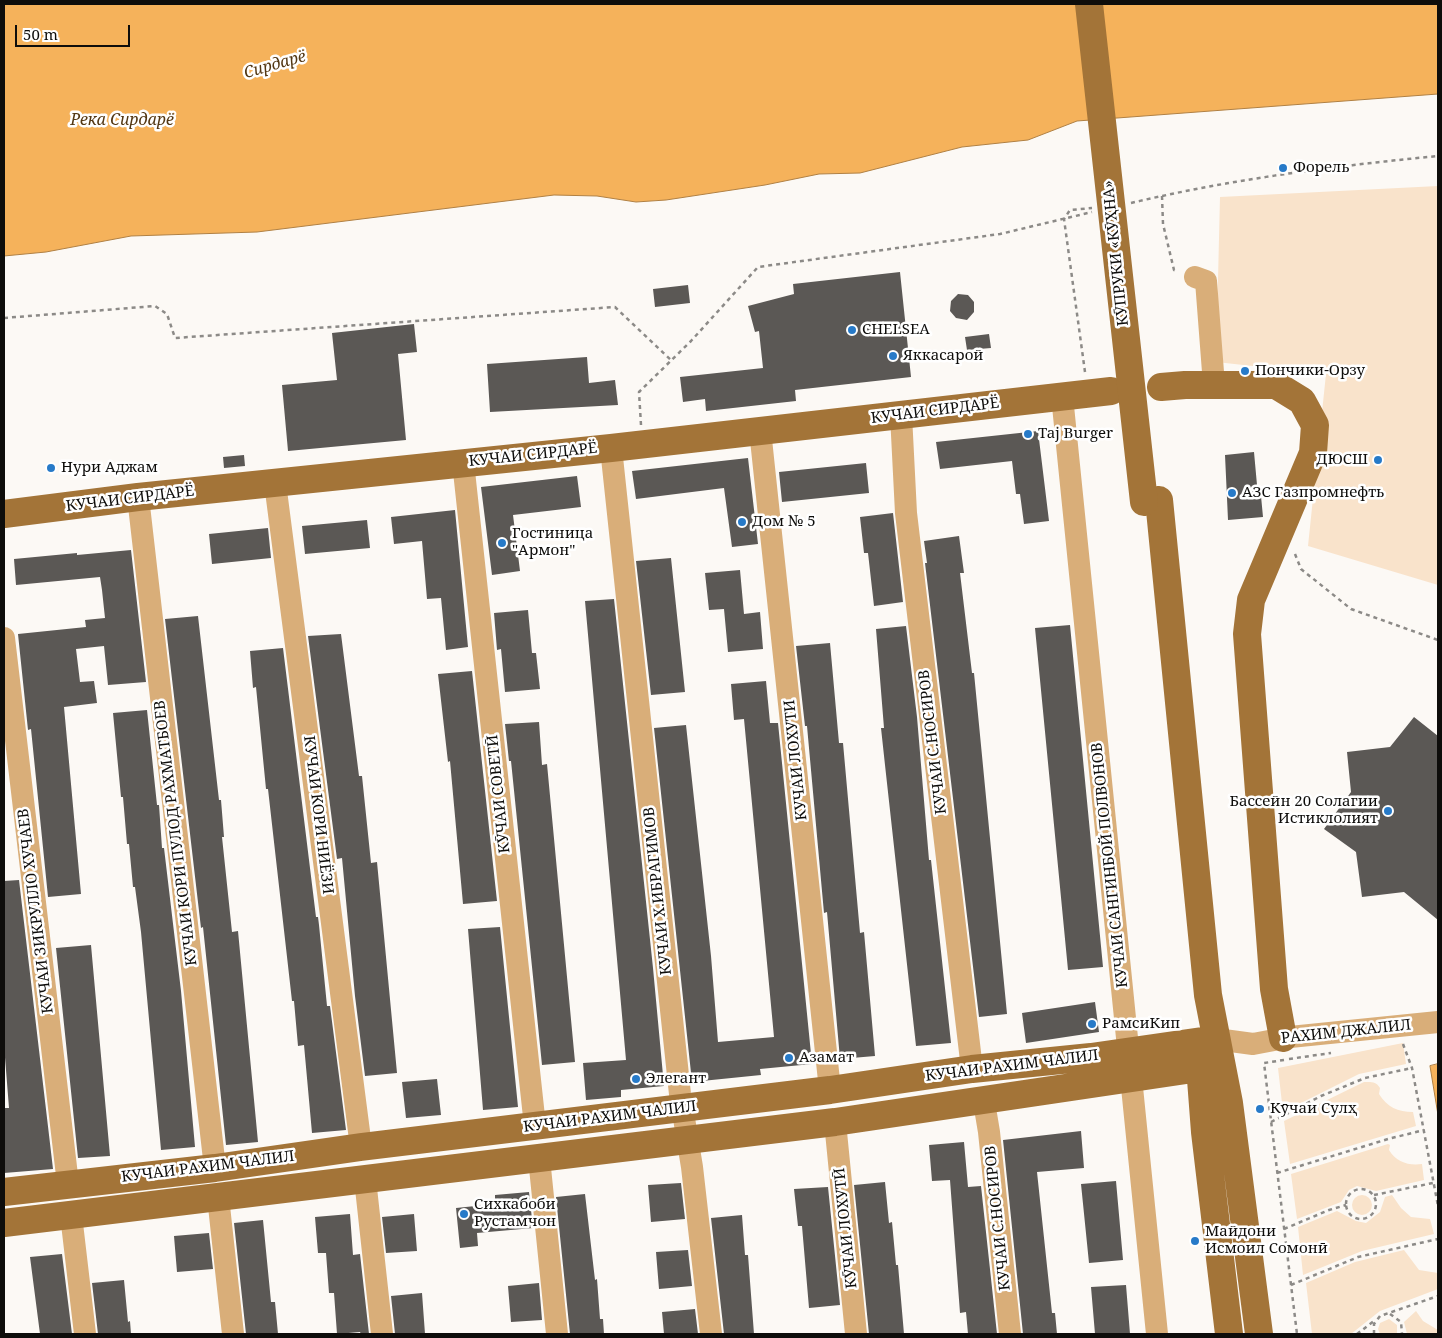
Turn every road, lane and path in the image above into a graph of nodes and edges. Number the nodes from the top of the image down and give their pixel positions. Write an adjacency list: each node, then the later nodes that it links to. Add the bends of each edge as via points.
1 (1089, 4): 22 (main road, КӮПРУКИ «КӮҲНА», bridge)
2 (1104, 4): 22 (main road, КӮПРУКИ «КӮҲНА»)
3 (1438, 156): 4 (path, via 1357,164)
4 (1162, 196): 5 (path); 9 (path, via 1163,224 1174,270)
5 (1126, 204)
6 (1095, 208): 8 (path, via 1070,210)
7 (1100, 210): 8 (path)
8 (1064, 219): 11 (path, via 1000,234 758,267); 14 (path)
9 (1195, 277): 12 (street, via 1206,281)
10 (4, 318): 11 (path, via 155,306 167,314 175,338 615,307)
11 (671, 360): 17 (path, via 639,392)
12 (1214, 384): 13 (main road); 24 (main road, via 1276,385 1302,401 1315,425 1313,453)
13 (1161, 387)
14 (1087, 393): 15 (main road, КУЧАИ СИРДАРЁ); 30 (street, КУЧАИ САНГИНБОЙ ПОЛВОНОВ)
15 (902, 415): 16 (main road, КУЧАИ СИРДАРЁ); 34 (street, КУЧАИ С.НОСИРОВ, via 906,513)
16 (760, 430): 17 (main road, КУЧАИ СИРДАРЁ); 36 (street, КУЧАИ ЛОХУТИ)
17 (643, 444): 18 (main road, КУЧАИ СИРДАРЁ)
18 (611, 448): 19 (main road, КУЧАИ СИРДАРЁ); 38 (street, КУЧАИ Х.ИБРАГИМОВ)
19 (463, 462): 20 (main road, КУЧАИ СИРДАРЁ); 41 (street, КӮЧАИ СОВЕТӢ)
20 (275, 483): 21 (main road, КУЧАИ СИРДАРЁ); 44 (street, КУЧАИ КОРИ НИЁЗИ)
21 (138, 497): 23 (main road, КУЧАИ СИРДАРЁ); 46 (street, КУЧАИ КОРИ ПУЛОД РАХМАТБОЕВ)
22 (1151, 501): 32 (main road, via 1208,995)
23 (4, 514)
24 (1283, 523): 26 (path, via 1301,569 1351,609); 28 (main road, via 1251,600 1247,634 1274,989)
25 (4, 638): 50 (street, КУЧАИ ЗИКРУЛЛО ХУЧАЕВ)
26 (1438, 640)
27 (1438, 1022): 28 (street, РАХИМ ДЖАЛИЛ)
28 (1282, 1038): 31 (street, РАХИМ ДЖАЛИЛ)
29 (1403, 1043): 33 (path)
30 (1129, 1052): 32 (main road, КУЧАИ РАХИМ ЧАЛИЛ); 34 (main road, КУЧАИ РАХИМ ЧАЛИЛ); 35 (street, КУЧАИ САНГИНБОЙ ПОЛВОНОВ)
31 (1259, 1053): 32 (street, РАХИМ ДЖАЛИЛ); 40 (path)
32 (1209, 1054): 35 (main road, КУЧАИ РАХИМ ЧАЛИЛ, via 1171,1074); 72 (main road); 73 (main road, via 1229,1103)
33 (1412, 1068): 40 (path, via 1365,1078); 42 (path)
34 (972, 1069): 36 (main road, КУЧАИ РАХИМ ЧАЛИЛ)
35 (1132, 1079): 37 (main road, КУЧАИ РАХИМ ЧАЛИЛ); 71 (street, КУЧАИ САНГИНБОЙ ПОЛВОНОВ)
36 (830, 1090): 38 (main road, КУЧАИ РАХИМ ЧАЛИЛ)
37 (984, 1102): 39 (main road, КУЧАИ РАХИМ ЧАЛИЛ); 70 (street, КУЧАИ С.НОСИРОВ)
38 (682, 1108): 41 (main road, КУЧАИ РАХИМ ЧАЛИЛ); 43 (street, КУЧАИ Х.ИБРАГИМОВ)
39 (835, 1122): 43 (main road, КУЧАИ РАХИМ ЧАЛИЛ); 69 (street, КӮЧАИ ЛОХУТӢ)
40 (1271, 1122): 47 (path)
41 (535, 1126): 44 (main road, КУЧАИ РАХИМ ЧАЛИЛ)
42 (1424, 1130): 47 (path); 49 (path)
43 (687, 1140): 45 (main road, КУЧАИ РАХИМ ЧАЛИЛ); 68 (street, КУЧАИ Х.ИБРАГИМОВ)
44 (361, 1147): 46 (main road, КУЧАИ РАХИМ ЧАЛИЛ)
45 (539, 1158): 48 (main road, КУЧАИ РАХИМ ЧАЛИЛ); 67 (street)
46 (214, 1168): 50 (main road, КУЧАИ РАХИМ ЧАЛИЛ)
47 (1278, 1173): 58 (path)
48 (364, 1178): 53 (main road, КУЧАИ РАХИМ ЧАЛИЛ); 66 (street)
49 (1434, 1183): 52 (path); 55 (path)
50 (68, 1184): 51 (main road, КУЧАИ РАХИМ ЧАЛИЛ)
51 (4, 1192)
52 (1374, 1196): 54 (path, via 1363,1189 1354,1191); 54 (path, via 1376,1209 1367,1218 1353,1217)
53 (218, 1197): 56 (main road, КУЧАИ РАХИМ ЧАЛИЛ); 65 (street)
54 (1346, 1205): 58 (path)
55 (1438, 1206)
56 (71, 1215): 57 (main road, КУЧАИ РАХИМ ЧАЛИЛ); 64 (street)
57 (4, 1223)
58 (1284, 1229): 60 (path)
59 (1438, 1239): 60 (path, via 1358,1256)
60 (1291, 1285): 74 (path)
61 (1438, 1296): 62 (path)
62 (1390, 1314): 63 (path); 77 (path, via 1401,1322)
63 (1376, 1319): 75 (path); 76 (path)
64 (85, 1334)
65 (234, 1334)
66 (382, 1334)
67 (557, 1334)
68 (711, 1334)
69 (856, 1334)
70 (1010, 1334)
71 (1157, 1334)
72 (1229, 1334)
73 (1259, 1334)
74 (1297, 1334)
75 (1357, 1334)
76 (1374, 1334)
77 (1402, 1334)

